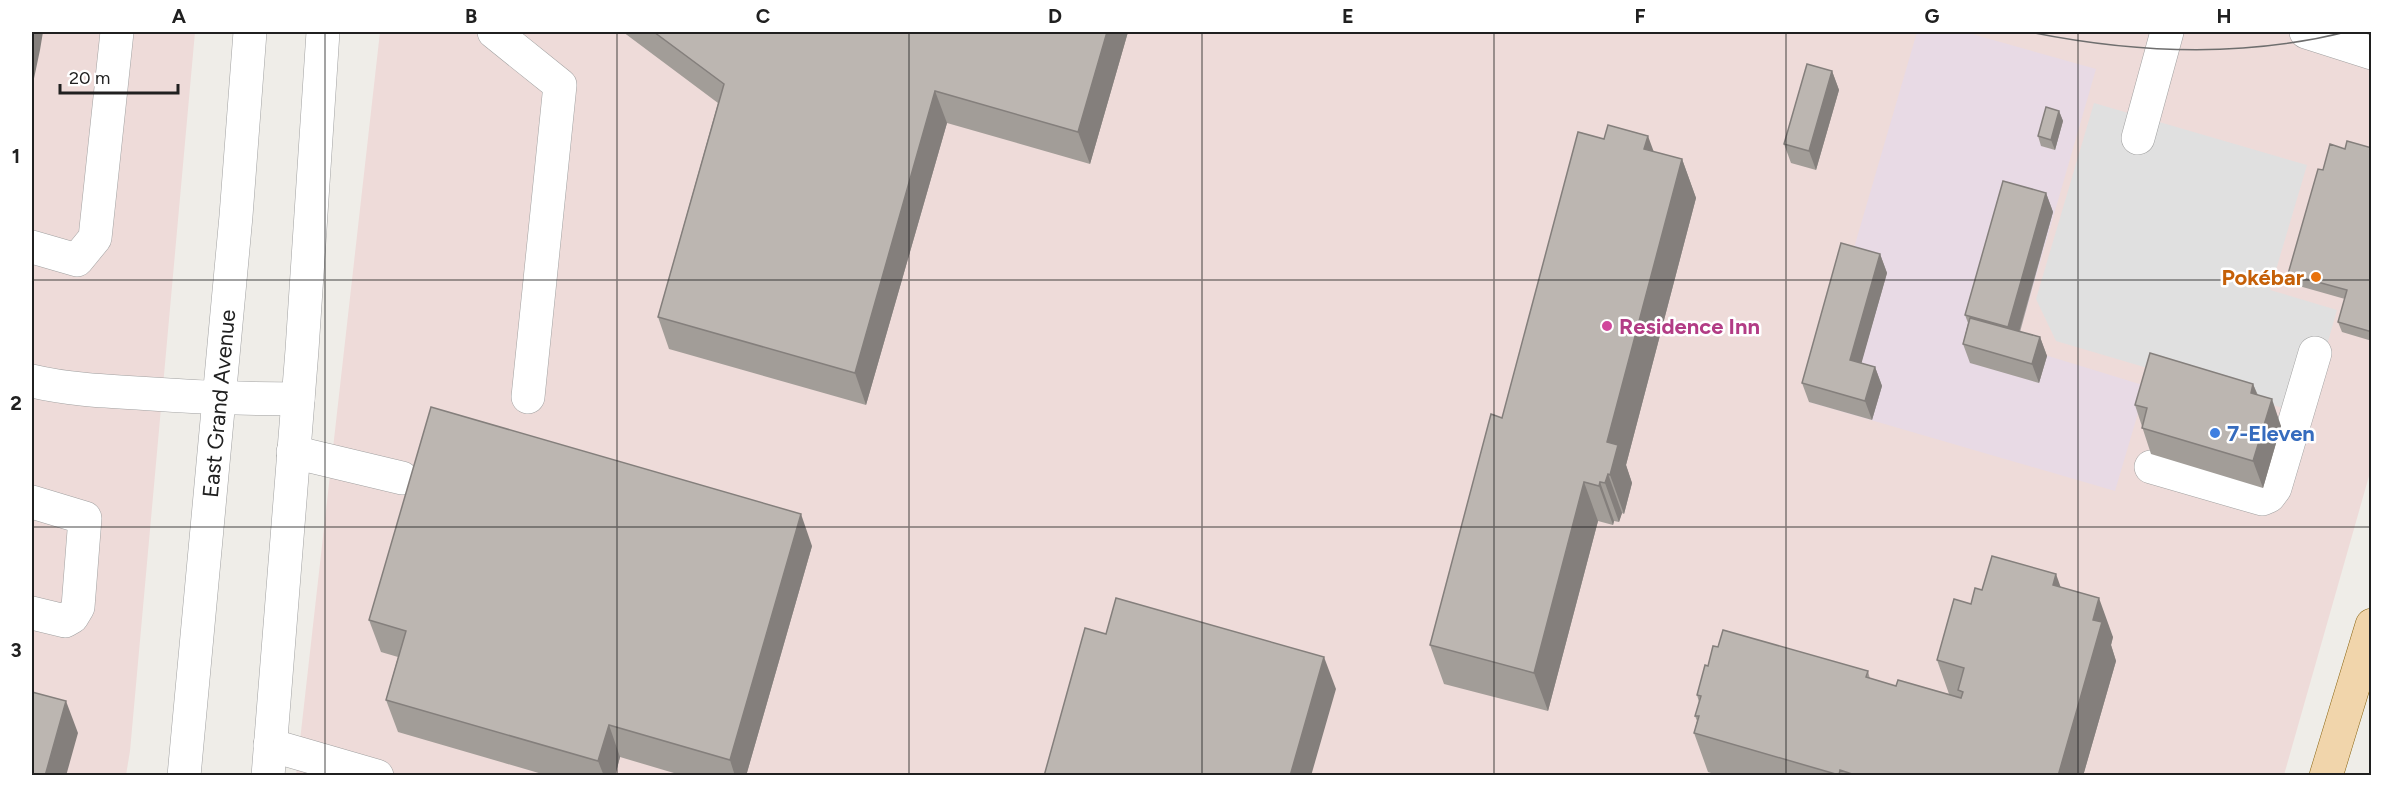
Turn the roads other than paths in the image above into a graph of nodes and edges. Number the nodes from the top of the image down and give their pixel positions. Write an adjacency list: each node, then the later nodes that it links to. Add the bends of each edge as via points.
1 (117, 32): 9 (street, via 95,238 77,260)
2 (250, 32): 13 (street, East Grand Avenue)
3 (323, 32): 14 (street)
4 (494, 32): 12 (street, via 560,85)
5 (2167, 32): 8 (street)
6 (2306, 32): 7 (street)
7 (2372, 52)
8 (2138, 138)
9 (32, 247)
10 (2315, 353): 16 (street, via 2275,488 2269,496 2262,499)
11 (32, 381): 13 (street, via 63,388)
12 (528, 397)
13 (218, 399): 14 (street); 23 (street, East Grand Avenue)
14 (298, 399): 15 (street)
15 (293, 452): 17 (street); 21 (street)
16 (2151, 467)
17 (402, 478)
18 (32, 502): 19 (street, via 85,518 78,607 65,621)
19 (32, 613)
20 (2372, 625): 24 (main road)
21 (269, 760): 22 (street)
22 (375, 775)
23 (184, 776)
24 (2326, 776)

